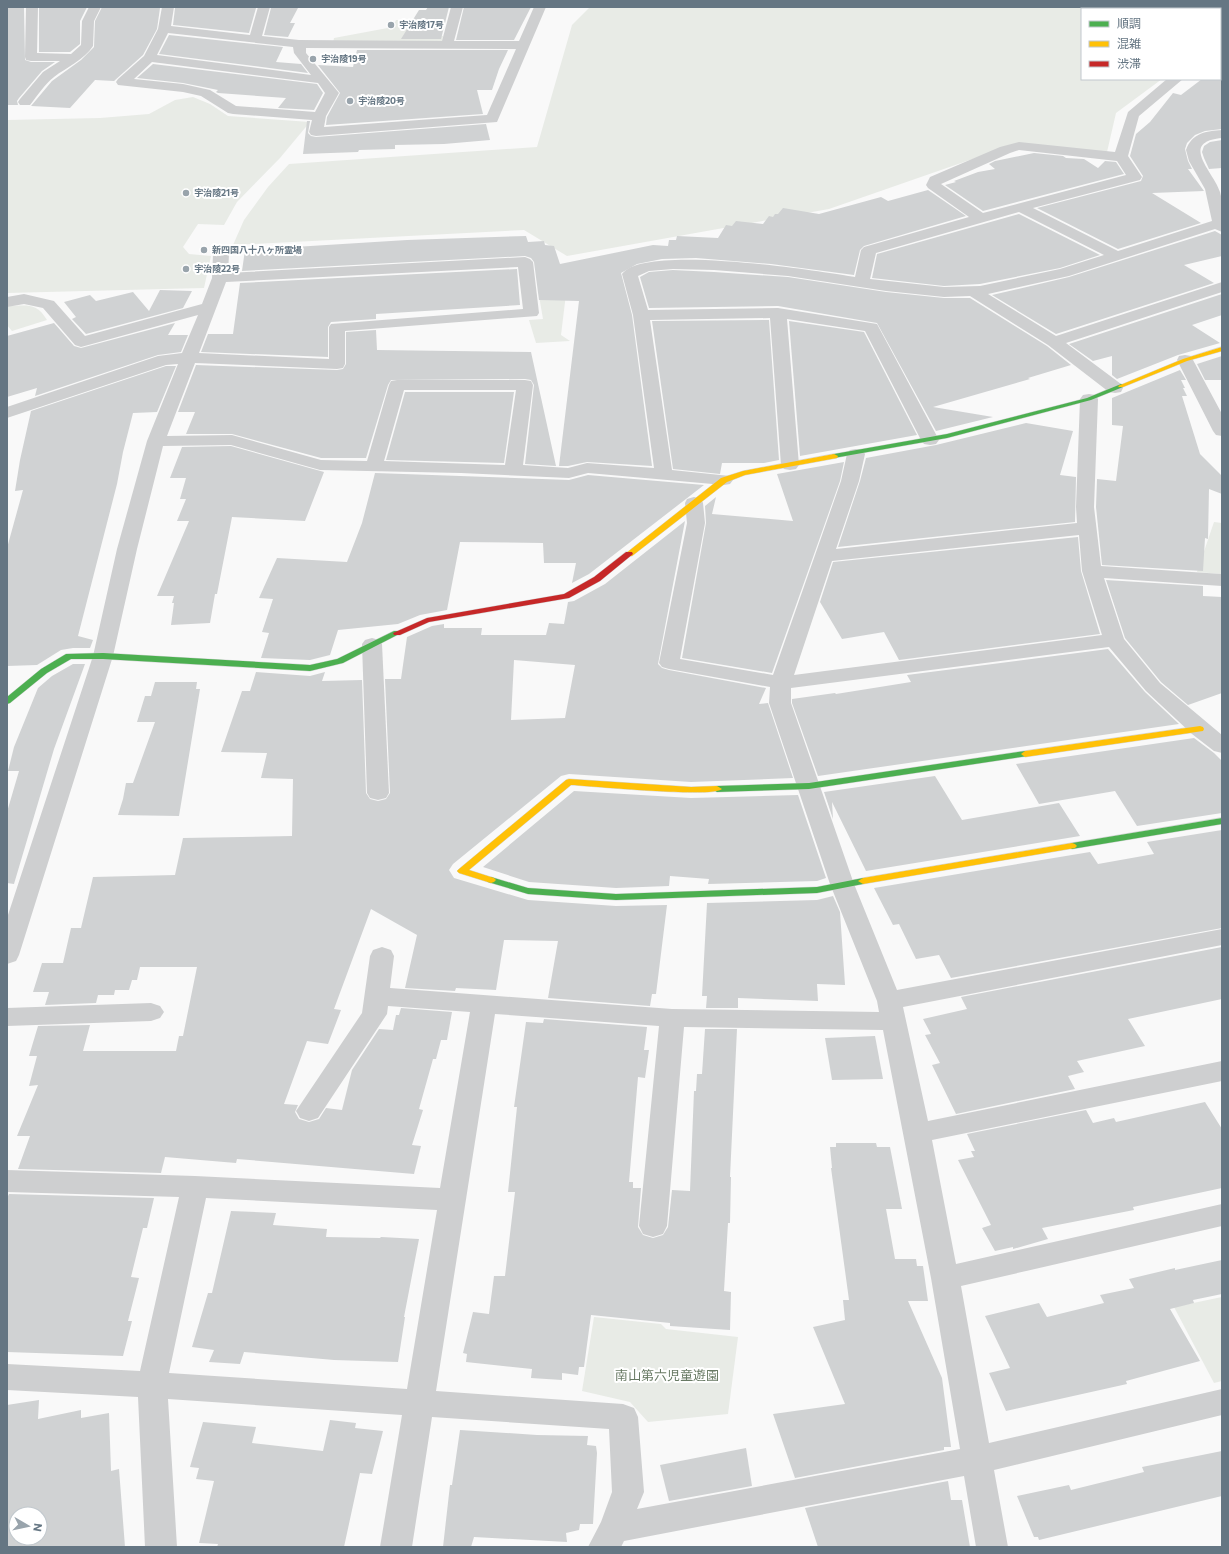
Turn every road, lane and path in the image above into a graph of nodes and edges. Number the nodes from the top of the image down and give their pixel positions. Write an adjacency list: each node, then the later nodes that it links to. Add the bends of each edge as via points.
1 (32, 7): 12 (street, via 31,57)
2 (95, 7): 12 (street, via 88,21 87,46)
3 (168, 7): 7 (street)
4 (264, 7): 8 (street)
5 (457, 7): 10 (street)
6 (540, 7): 11 (street)
7 (164, 29): 8 (street); 13 (street)
8 (255, 38): 9 (street)
9 (299, 44): 10 (street); 14 (street, via 300,53)
10 (447, 45): 11 (street)
11 (524, 45): 17 (street, via 492,119 316,132)
12 (74, 58): 16 (street, via 48,75)
13 (149, 58): 14 (street); 17 (street, via 123,82 183,88 205,93 233,110)
14 (321, 80): 17 (street, via 332,93)
15 (1175, 80): 19 (street, via 1133,115)
16 (25, 102)
17 (319, 116)
18 (1222, 134): 22 (street, via 1199,139 1193,155 1212,188)
19 (1122, 157): 20 (street, via 1135,178); 21 (street, via 1019,146 935,180 933,185)
20 (1020, 207): 21 (street); 24 (street)
21 (981, 218): 26 (street, via 869,250)
22 (1221, 225): 24 (street)
23 (220, 254): 25 (street)
24 (1117, 256): 28 (street, via 1064,274)
25 (220, 278): 30 (street); 35 (street, via 525,262 531,313 337,327 337,364)
26 (862, 282): 28 (street, via 944,292); 32 (street, via 788,271 714,265 673,264 646,267 630,274)
27 (1222, 287): 33 (street)
28 (974, 292): 33 (street)
29 (7, 302): 30 (street, via 24,299 48,304 81,342)
30 (208, 308): 35 (street)
31 (778, 313): 32 (street); 41 (street, via 871,327); 44 (street)
32 (641, 315): 47 (street)
33 (1054, 342): 37 (street)
34 (1222, 349): 36 (street)
35 (187, 358): 39 (street, via 164,360); 42 (street)
36 (1184, 360): 37 (street); 40 (street)
37 (1115, 388): 38 (street)
38 (1089, 398): 41 (street); 50 (street, via 1085,507)
39 (7, 413)
40 (1222, 431)
41 (930, 440): 43 (street)
42 (156, 441): 45 (street, via 232,440 320,465); 56 (street, via 127,549)
43 (856, 454): 44 (street); 51 (street, via 850,481)
44 (790, 465): 48 (street)
45 (374, 466): 46 (street); 46 (street, via 397,385 525,385)
46 (513, 470): 47 (street, via 569,473 587,468)
47 (664, 474): 48 (street)
48 (724, 480): 49 (street)
49 (694, 503): 55 (street, via 597,579 566,596 428,620); 57 (street, via 696,523 670,663)
50 (1087, 528): 51 (street); 52 (street)
51 (824, 556): 57 (street)
52 (1092, 571): 53 (street); 54 (street)
53 (1222, 580)
54 (1114, 640): 57 (street); 59 (street, via 1153,687)
55 (372, 644): 56 (street, via 340,661 310,668); 62 (street)
56 (103, 656): 58 (street, via 69,656 44,671); 66 (street)
57 (781, 683): 61 (street, via 780,703)
58 (7, 701)
59 (1200, 729): 60 (street); 61 (street)
60 (1222, 746)
61 (809, 786): 64 (street); 64 (street, via 691,790 569,782 462,871 528,891 616,897 817,890)
62 (378, 794)
63 (1222, 821): 64 (street)
64 (842, 884): 70 (street)
65 (1222, 937): 70 (street)
66 (7, 955)
67 (382, 956): 68 (street)
68 (377, 996): 69 (street); 75 (street, via 374,1014)
69 (484, 1004): 73 (street); 79 (street)
70 (891, 1011): 73 (street); 76 (street)
71 (151, 1012): 72 (street)
72 (7, 1017)
73 (672, 1018): 81 (street)
74 (1222, 1071): 76 (street)
75 (309, 1111)
76 (917, 1133): 82 (street)
77 (7, 1181): 78 (street)
78 (195, 1187): 79 (street); 84 (street)
79 (451, 1200): 86 (street)
80 (1222, 1215): 82 (street)
81 (653, 1226)
82 (945, 1278): 87 (street)
83 (7, 1377): 84 (street)
84 (152, 1385): 86 (street); 89 (street)
85 (1222, 1402): 87 (street)
86 (419, 1404): 88 (street, via 623,1417 628,1492); 90 (street)
87 (977, 1460): 88 (street); 91 (street)
88 (609, 1538)
89 (161, 1547)
90 (396, 1547)
91 (992, 1547)

